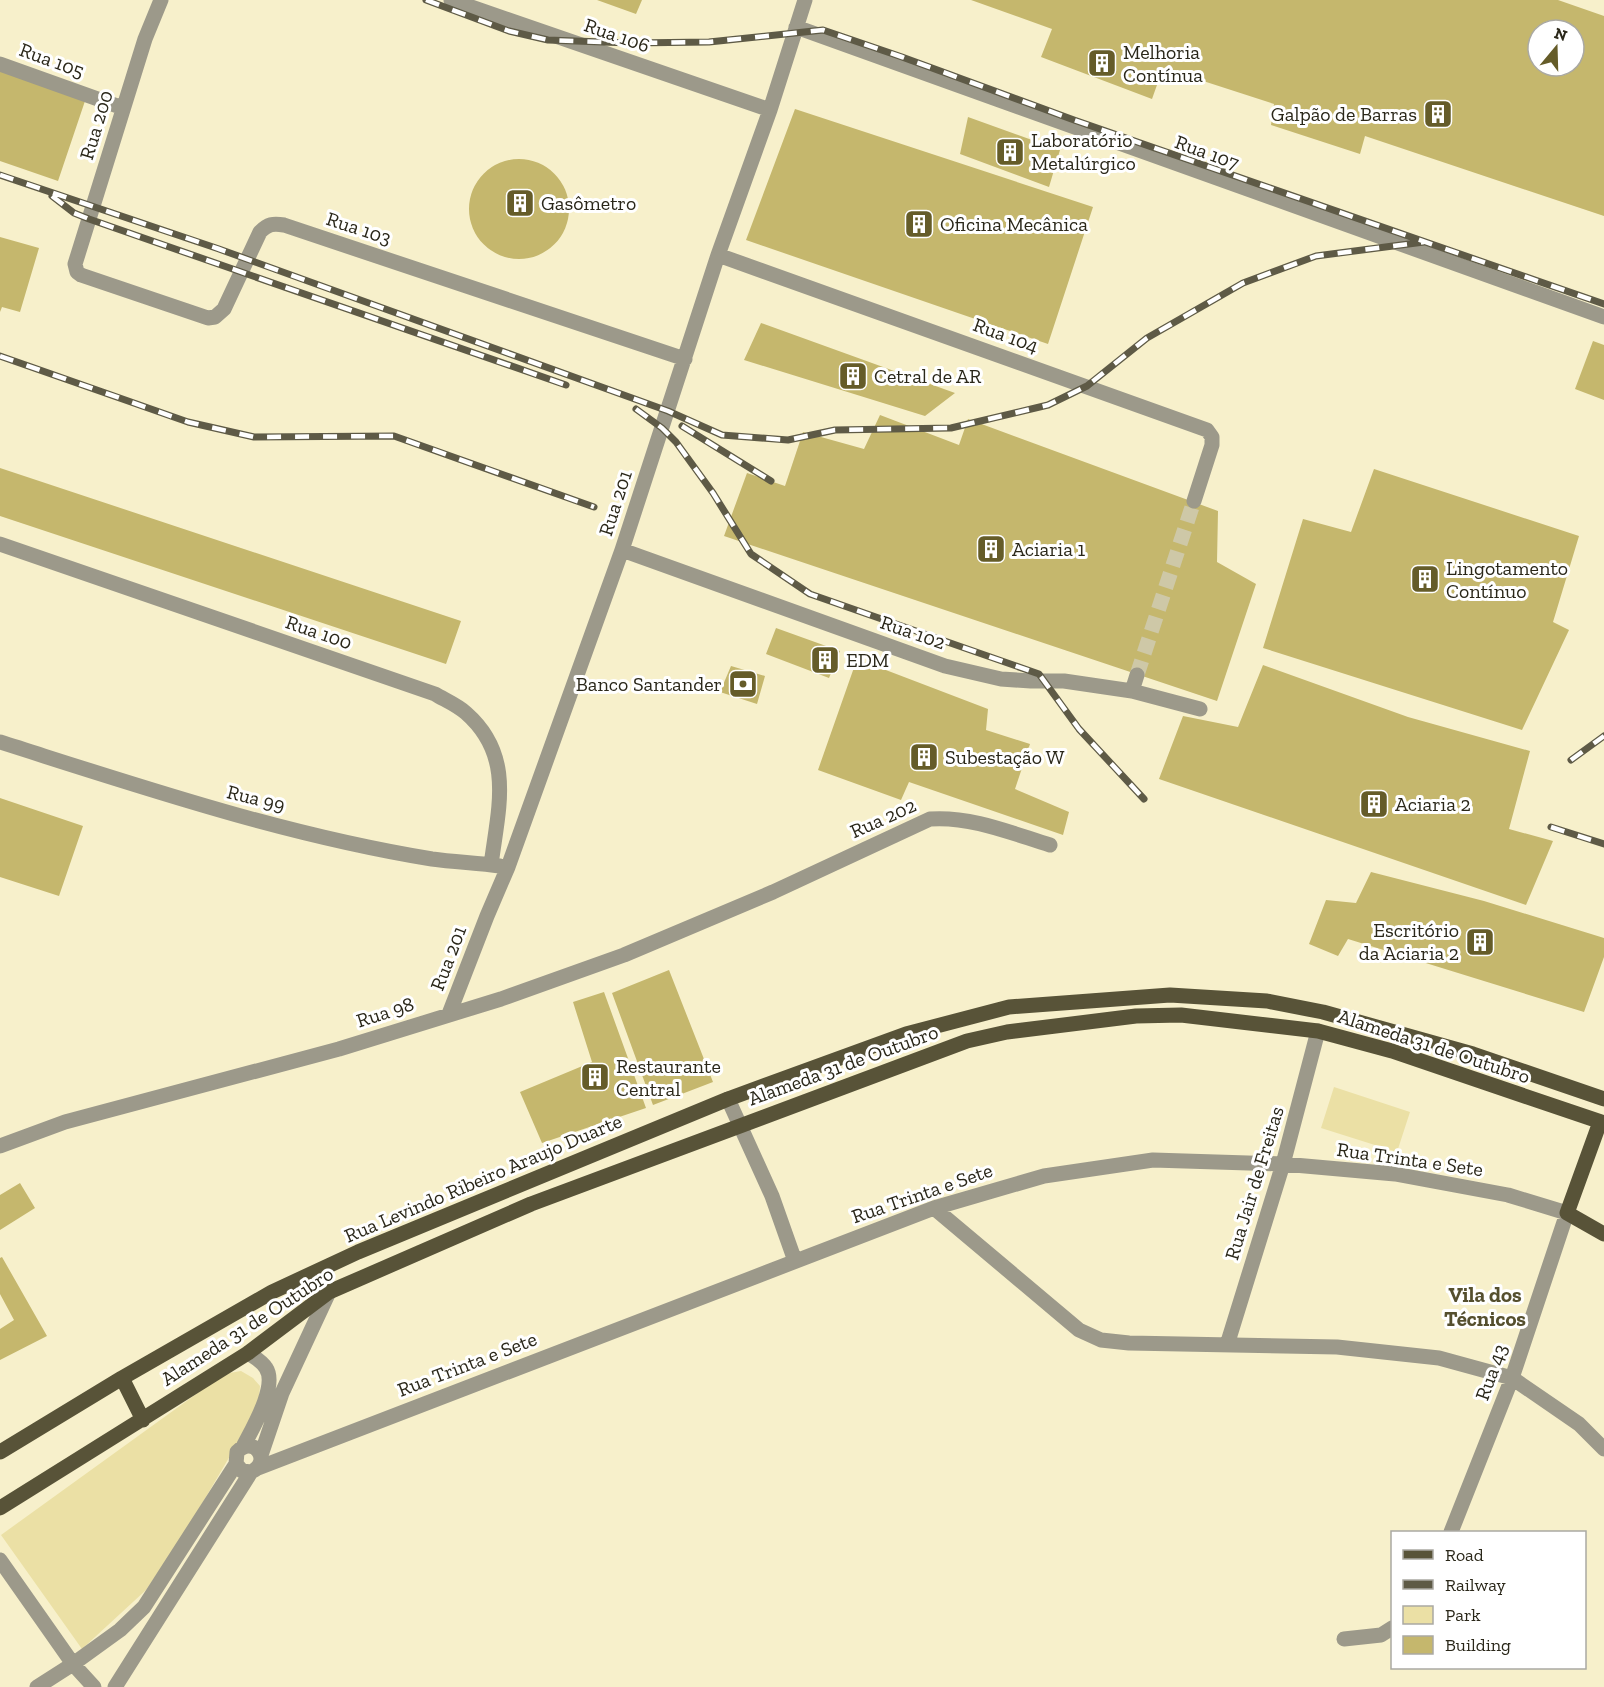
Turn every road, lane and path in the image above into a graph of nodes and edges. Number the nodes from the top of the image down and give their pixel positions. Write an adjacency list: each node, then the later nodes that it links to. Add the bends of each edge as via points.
1 (161, 0): 6 (street, Rua 200)
2 (451, 0): 7 (street, Rua 106)
3 (805, 0): 4 (street, Rua 201)
4 (796, 27): 7 (street, Rua 201); 10 (street, Rua 107)
5 (0, 64): 6 (street, Rua 105)
6 (123, 108): 9 (street, Rua 200)
7 (770, 110): 8 (street, Rua 201)
8 (718, 255): 11 (street, Rua 201); 12 (street, Rua 104, via 1207,430 1212,445)
9 (75, 264): 11 (street, Rua 103, via 81,275 208,318 215,317 224,309 260,232 273,223)
10 (1604, 317)
11 (685, 359): 14 (street, Rua 201)
12 (1194, 501)
13 (0, 544): 20 (street, Rua 100, via 435,694 464,711 481,727 497,756 501,789)
14 (622, 550): 16 (street, Rua 102, via 945,666 1001,679 1064,681); 21 (street, Rua 201)
15 (1137, 675): 16 (street)
16 (1131, 691): 17 (street, Rua 102)
17 (1200, 709)
18 (0, 742): 20 (street, Rua 99, via 213,809 315,835 432,859)
19 (1050, 845): 22 (street, Rua 202, via 975,822 930,819)
20 (491, 865): 21 (street, Rua 99)
21 (508, 867): 24 (street, Rua 201)
22 (773, 892): 24 (street, Rua 98, via 624,955)
23 (1170, 995): 25 (main road); 27 (main road, Rua Levindo Ribeiro Araujo Duarte, via 1009,1007 906,1034); 28 (main road, Rua Levindo Ribeiro Araujo Duarte, via 1267,1001 1323,1012 1473,1054)
24 (449, 1014): 31 (street, Rua 98, via 339,1049 65,1122)
25 (1171, 1015): 26 (main road, Alameda 31 de Outubro); 30 (main road, Alameda 31 de Outubro, via 1007,1032 967,1041)
26 (1318, 1031): 29 (main road, Alameda 31 de Outubro, via 1392,1051); 32 (street, Rua Jair de Freitas)
27 (728, 1100): 30 (street); 37 (main road, Rua Levindo Ribeiro Araujo Duarte)
28 (1604, 1100)
29 (1602, 1122): 34 (main road, Rua 43)
30 (740, 1125): 36 (street, via 772,1196); 38 (main road, Alameda 31 de Outubro, via 531,1204)
31 (0, 1146)
32 (1283, 1164): 33 (street, Rua Trinta e Sete, via 1153,1160 1044,1176); 34 (street, Rua Trinta e Sete, via 1395,1174 1508,1195); 39 (street, Rua Jair de Freitas)
33 (934, 1208): 36 (street, Rua Trinta e Sete); 39 (street, via 1079,1330 1101,1340 1129,1343)
34 (1567, 1213): 35 (main road, Rua Trinta e Sete); 42 (street, Rua 43)
35 (1604, 1234)
36 (795, 1261): 47 (street, Rua Trinta e Sete, via 282,1460)
37 (315, 1272): 41 (main road, Alameda 31 de Outubro, via 272,1292)
38 (329, 1292): 40 (main road, Alameda 31 de Outubro); 47 (street, via 282,1393)
39 (1227, 1345): 42 (street, via 1337,1347 1427,1357)
40 (248, 1353): 43 (main road, Alameda 31 de Outubro); 44 (street, via 266,1368 270,1379 267,1395)
41 (122, 1378): 43 (main road); 46 (main road, Alameda 31 de Outubro)
42 (1512, 1378): 45 (street, via 1579,1424); 50 (street, Rua 43)
43 (143, 1420): 49 (main road, Alameda 31 de Outubro)
44 (243, 1447): 47 (street, via 251,1446); 48 (street, via 237,1452)
45 (1604, 1449)
46 (0, 1452)
47 (258, 1463): 48 (street, via 242,1471); 57 (street)
48 (236, 1464): 54 (street, via 144,1607)
49 (0, 1508)
50 (1453, 1531)
51 (0, 1560): 54 (street)
52 (1391, 1629): 53 (street, via 1381,1635)
53 (1344, 1639)
54 (73, 1665): 55 (street); 56 (street)
55 (37, 1687)
56 (94, 1687)
57 (115, 1687)

